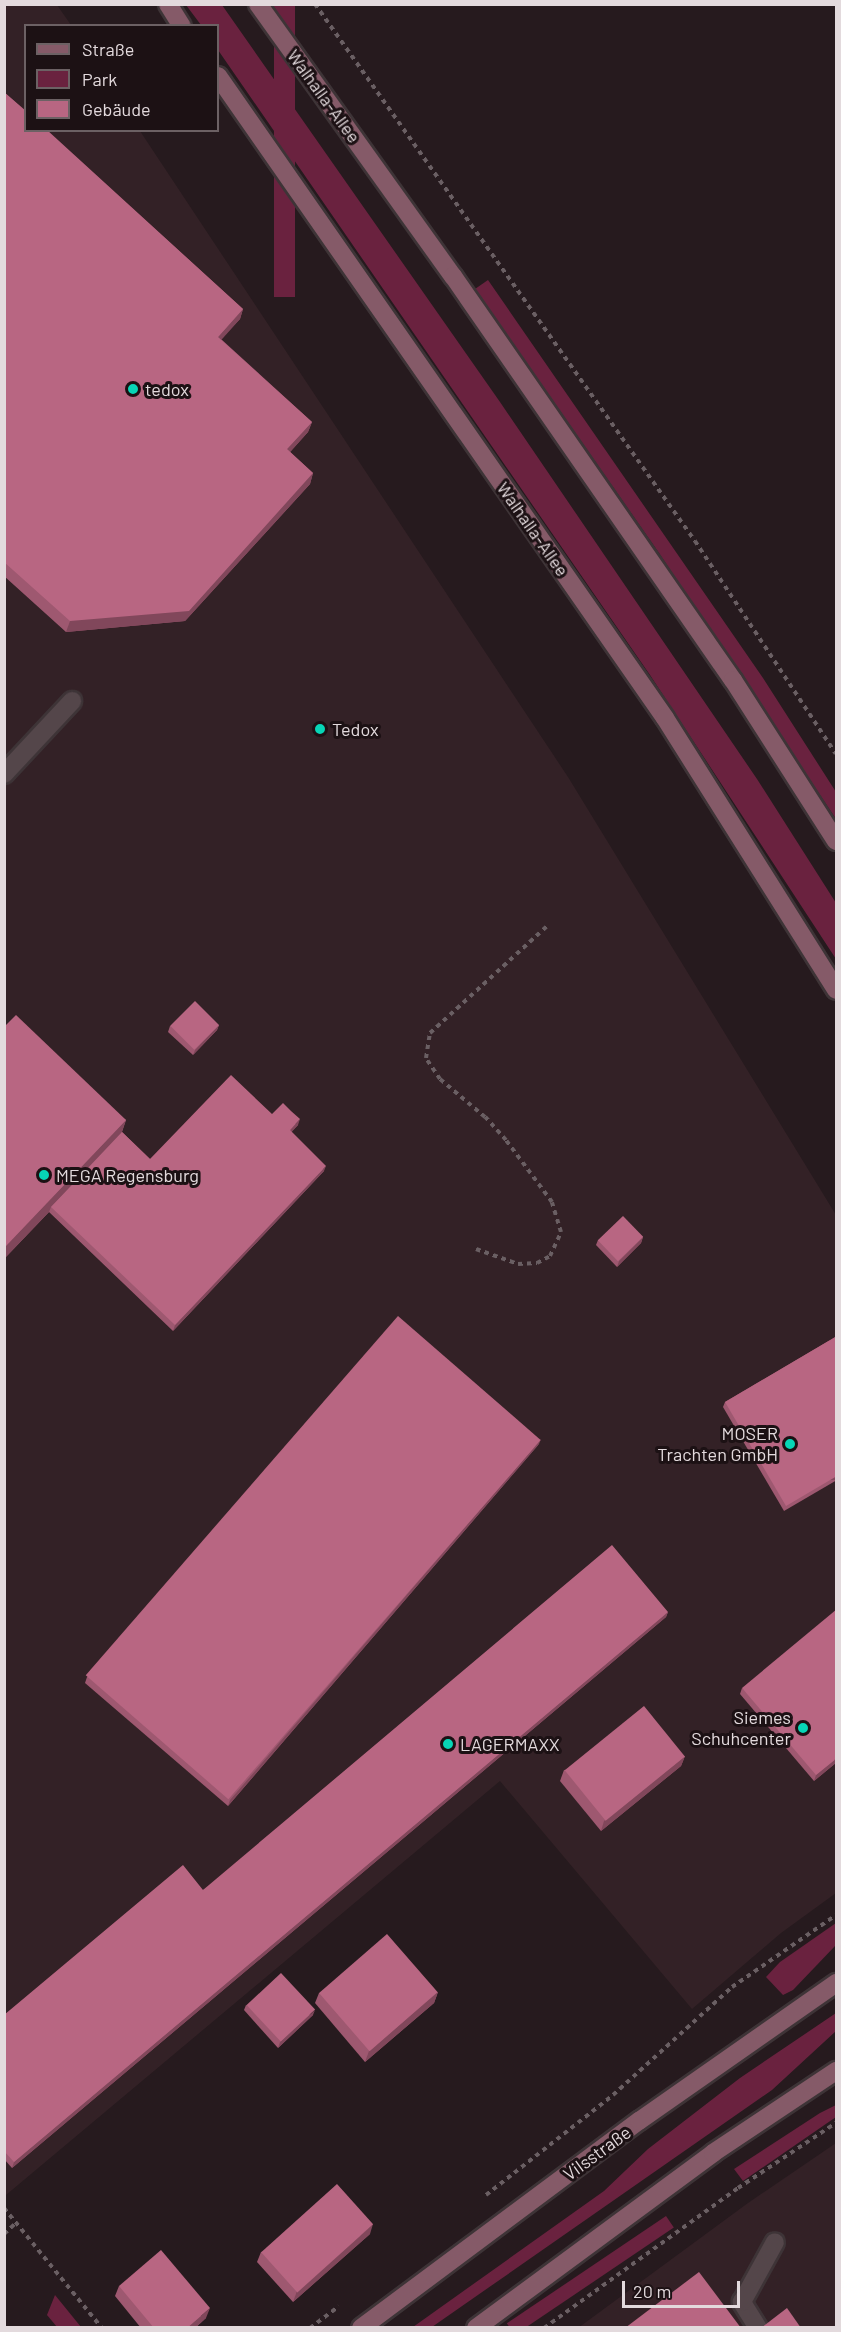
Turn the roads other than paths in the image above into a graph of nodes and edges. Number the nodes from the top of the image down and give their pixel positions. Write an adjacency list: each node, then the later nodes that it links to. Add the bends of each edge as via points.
1 (168, 4): 3 (main road)
2 (258, 4): 7 (main road, Walhalla-Allee, via 453,276 720,661)
3 (181, 24)
4 (219, 77): 8 (main road, Walhalla-Allee, via 665,718)
5 (72, 701): 6 (lane)
6 (4, 774)
7 (837, 841)
8 (837, 990)
9 (837, 1983): 12 (main road, Vilsstraße, via 639,2121)
10 (837, 2071): 13 (main road, via 713,2153)
11 (775, 2242): 14 (lane, via 742,2302)
12 (361, 2328)
13 (477, 2328)
14 (758, 2328)

